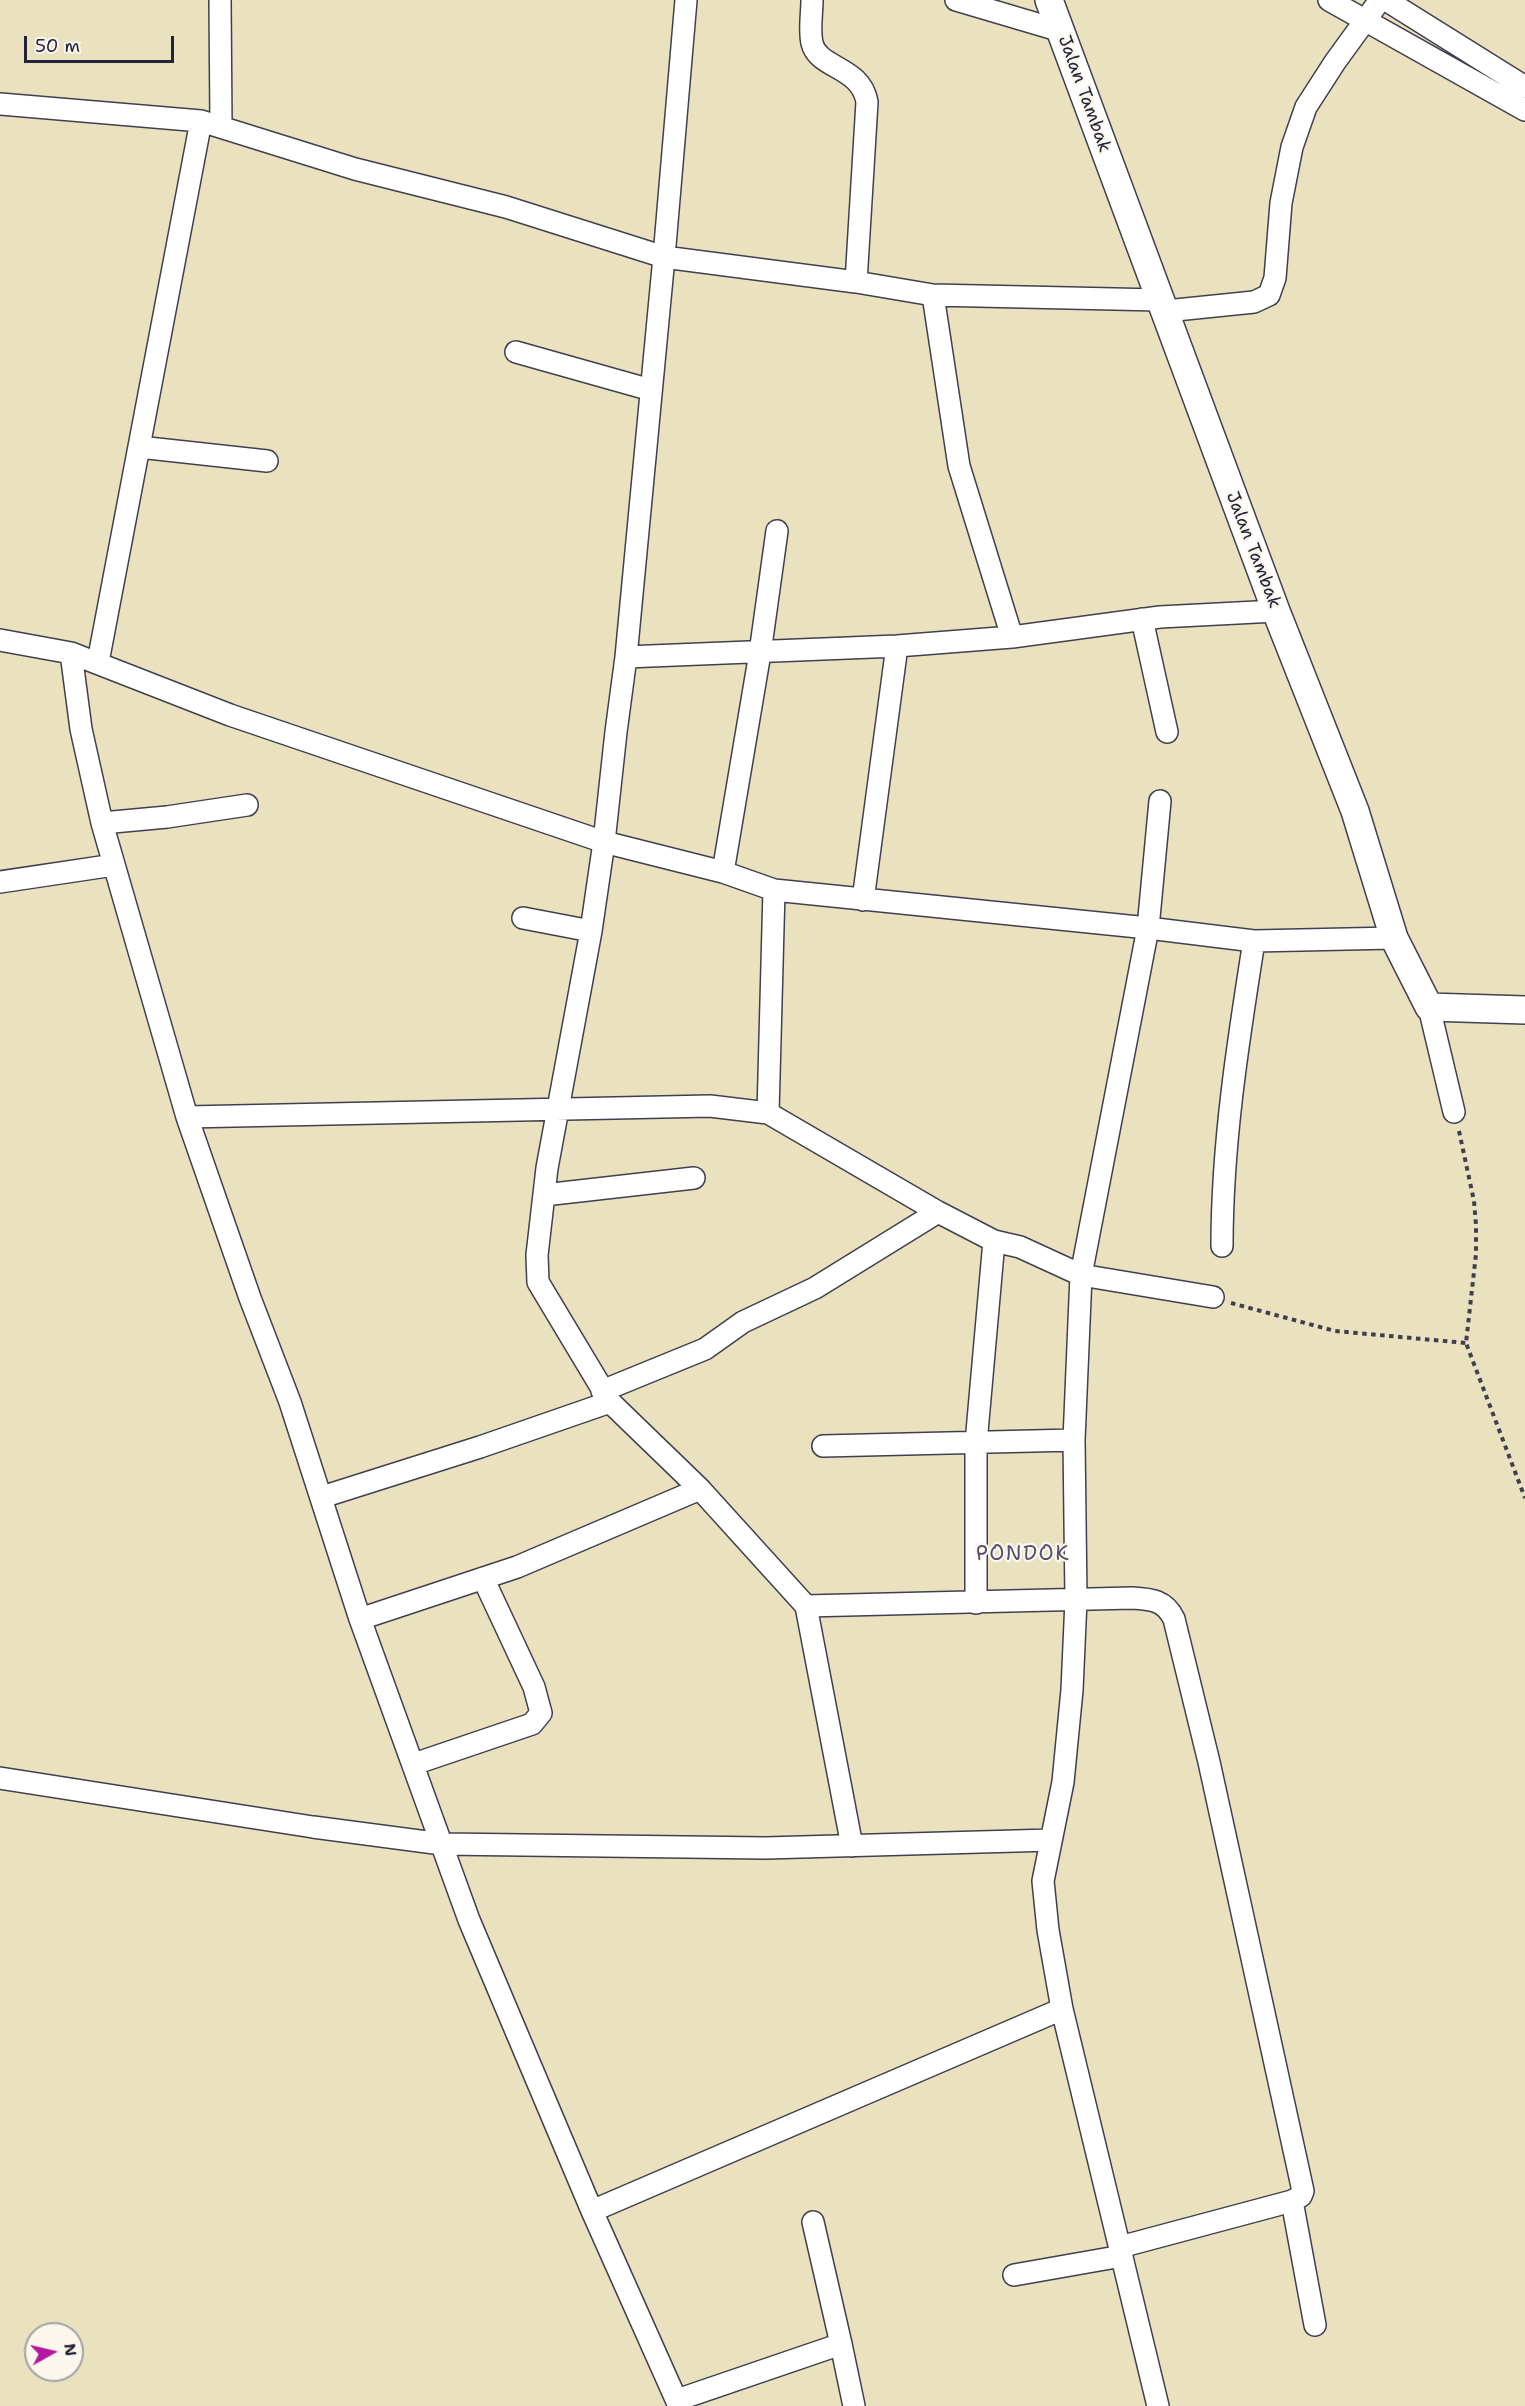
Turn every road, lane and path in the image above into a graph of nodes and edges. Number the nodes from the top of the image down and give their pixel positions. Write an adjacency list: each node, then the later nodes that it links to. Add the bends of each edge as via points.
1 (220, 0): 12 (street)
2 (686, 0): 13 (street)
3 (812, 0): 14 (street, via 812,44 816,52 866,92)
4 (956, 0): 8 (street)
5 (1049, 0): 8 (street, Jalan Tambak)
6 (1329, 0): 7 (street)
7 (1376, 8): 9 (street); 11 (street); 16 (street, via 1306,107 1292,147 1281,203 1275,278 1269,295 1254,302)
8 (1061, 32): 16 (street, Jalan Tambak)
9 (1525, 87)
10 (0, 104): 12 (street)
11 (1525, 110)
12 (211, 123): 13 (street, via 356,169 506,207); 19 (street)
13 (664, 257): 14 (street); 18 (street)
14 (856, 282): 15 (street)
15 (933, 295): 16 (street); 24 (street, via 959,465)
16 (1162, 305): 22 (street, Jalan Tambak)
17 (516, 352): 18 (street)
18 (651, 390): 29 (street)
19 (139, 447): 20 (street); 30 (street)
20 (267, 461)
21 (777, 531): 28 (street)
22 (1276, 611): 23 (street); 44 (street, Jalan Tambak, via 1355,811)
23 (1142, 619): 24 (street); 31 (street)
24 (1012, 637): 26 (street)
25 (0, 640): 27 (street)
26 (897, 646): 28 (street); 40 (street)
27 (71, 653): 30 (street); 34 (street, via 81,729)
28 (760, 653): 29 (street); 37 (street)
29 (626, 657): 35 (street)
30 (98, 662): 35 (street, via 230,715)
31 (1167, 732)
32 (1160, 801): 42 (street)
33 (247, 805): 34 (street)
34 (102, 824): 36 (street)
35 (604, 842): 37 (street); 43 (street)
36 (114, 865): 38 (street); 51 (street)
37 (723, 872): 39 (street)
38 (0, 882)
39 (774, 890): 40 (street); 50 (street)
40 (862, 900): 42 (street)
41 (524, 918): 43 (street)
42 (1148, 928): 45 (street); 57 (street)
43 (591, 931): 48 (street)
44 (1394, 938): 45 (street); 46 (street, Jalan Tambak)
45 (1254, 941): 56 (street, via 1223,1176)
46 (1429, 1007): 47 (street); 49 (street)
47 (1525, 1010)
48 (556, 1109): 50 (street, via 710,1106); 51 (street); 53 (street)
49 (1454, 1112): 59 (path, via 1476,1226)
50 (768, 1113): 54 (street)
51 (187, 1117): 65 (street)
52 (694, 1178): 53 (street)
53 (544, 1195): 60 (street, via 538,1282)
54 (938, 1212): 55 (street); 60 (street, via 815,1288 743,1322 705,1348)
55 (994, 1241): 57 (street, via 1020,1247); 62 (street)
56 (1222, 1246)
57 (1081, 1275): 58 (street); 61 (street)
58 (1213, 1297): 59 (path, via 1335,1331)
59 (1466, 1343): 66 (path)
60 (600, 1403): 64 (street); 65 (street)
61 (1074, 1440): 62 (street); 68 (street)
62 (976, 1443): 63 (street); 69 (street)
63 (823, 1446)
64 (690, 1493): 67 (street); 70 (street)
65 (322, 1497): 71 (street)
66 (1525, 1498)
67 (483, 1578): 71 (street); 72 (street, via 534,1687 541,1713 532,1724)
68 (1076, 1600): 69 (street); 74 (street, via 1069,1736); 78 (street, via 1147,1599 1164,1604 1174,1619 1302,2177 1302,2194)
69 (976, 1603): 70 (street)
70 (806, 1606): 76 (street)
71 (360, 1619): 72 (street)
72 (414, 1764): 75 (street)
73 (0, 1778): 75 (street)
74 (1052, 1840): 76 (street); 77 (street, via 1043,1881)
75 (442, 1844): 76 (street); 79 (street, via 469,1920)
76 (852, 1846)
77 (1062, 2009): 79 (street); 81 (street)
78 (1292, 2201): 81 (street); 83 (street)
79 (592, 2211): 85 (street)
80 (813, 2222): 84 (street)
81 (1121, 2251): 82 (street); 87 (street)
82 (1014, 2275)
83 (1315, 2325)
84 (842, 2344): 85 (street); 86 (street)
85 (678, 2403)
86 (854, 2406)
87 (1158, 2406)

